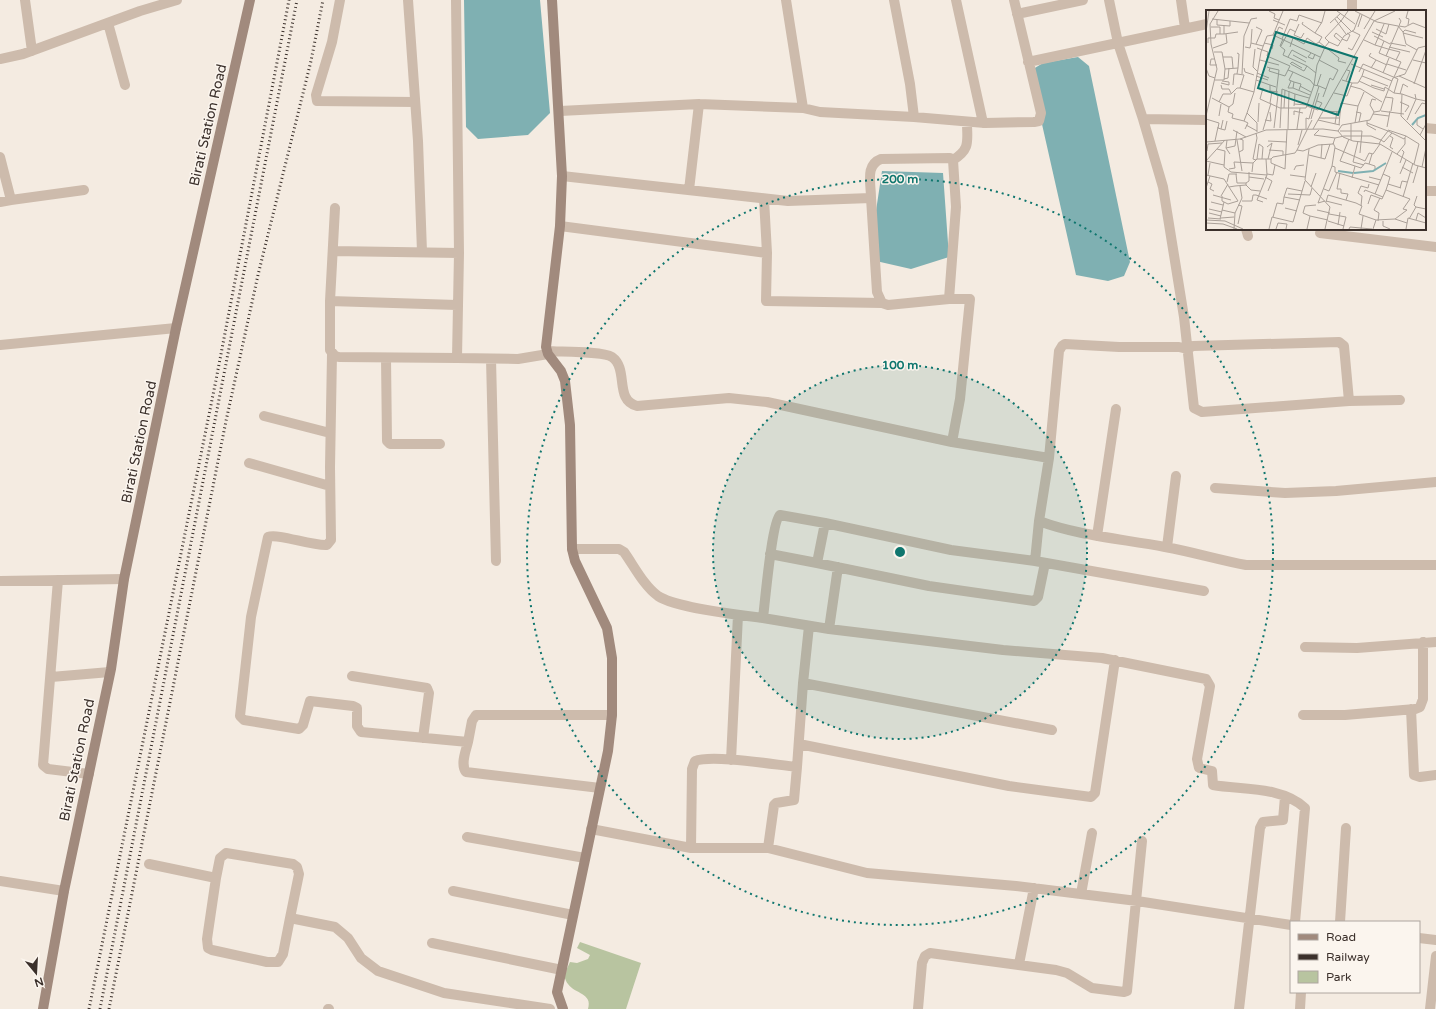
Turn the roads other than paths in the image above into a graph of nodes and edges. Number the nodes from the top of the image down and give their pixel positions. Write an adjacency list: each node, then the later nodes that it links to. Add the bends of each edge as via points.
1 (25, 0): 22 (street)
2 (176, 0): 16 (street)
3 (250, 0): 58 (street, Birati Station Road)
4 (340, 0): 26 (street, via 332,42 316,95 317,101)
5 (408, 0): 26 (street)
6 (456, 0): 52 (street)
7 (552, 0): 29 (street, via 554,57)
8 (786, 0): 28 (street)
9 (894, 0): 30 (street)
10 (956, 0): 34 (street)
11 (1014, 0): 17 (street)
12 (1083, 0): 15 (street)
13 (1109, 0): 21 (street)
14 (1181, 0): 20 (street)
15 (1071, 1): 17 (street)
16 (160, 2): 18 (street)
17 (1017, 14): 24 (street)
18 (108, 23): 22 (street); 25 (street)
19 (1206, 24): 20 (street)
20 (1185, 28): 21 (street)
21 (1118, 43): 24 (street); 31 (street)
22 (32, 51): 23 (street)
23 (0, 59)
24 (1028, 62): 34 (street, via 1041,113 1039,121)
25 (125, 85)
26 (415, 102): 51 (street)
27 (699, 104): 28 (street); 29 (street); 41 (street)
28 (803, 108): 30 (street, via 820,112)
29 (560, 111): 39 (street)
30 (914, 117): 33 (street)
31 (1144, 119): 32 (street); 60 (street, via 1163,187)
32 (1206, 120)
33 (967, 122): 34 (street); 38 (street, via 966,149)
34 (984, 123)
35 (1426, 128): 36 (street)
36 (1436, 129)
37 (0, 157): 44 (street)
38 (953, 160): 43 (street, via 945,157 876,161 870,170); 54 (street, via 956,207)
39 (562, 176): 41 (street); 47 (street)
40 (84, 190): 44 (street)
41 (689, 190): 42 (street)
42 (764, 198): 43 (street, via 788,201); 53 (street)
43 (871, 198): 56 (street, via 877,292)
44 (11, 200): 45 (street)
45 (0, 202)
46 (335, 208): 50 (street)
47 (560, 226): 53 (street); 61 (street, via 546,347)
48 (1320, 233): 49 (street)
49 (1436, 246)
50 (333, 251): 51 (street); 55 (street)
51 (422, 252): 52 (street)
52 (459, 252): 57 (street)
53 (767, 253): 56 (street, via 766,301)
54 (949, 299): 56 (street, via 888,305); 71 (street, via 967,298 970,302 960,399)
55 (330, 301): 57 (street); 62 (street)
56 (882, 303)
57 (457, 305): 64 (street)
58 (176, 328): 59 (street); 90 (street, Birati Station Road)
59 (0, 345)
60 (1187, 349): 67 (street, via 1193,346 1342,343); 67 (street, via 1194,408 1198,411); 73 (street, via 1062,346 1059,351)
61 (548, 353): 65 (street, via 518,359); 71 (street, via 610,356 618,367 625,398 630,404 637,406 729,398 767,402); 83 (street, via 565,381 570,425)
62 (332, 354): 63 (street, via 339,357); 70 (street)
63 (386, 358): 64 (street); 72 (street, via 387,441 390,444)
64 (457, 358): 65 (street)
65 (491, 359): 85 (street)
66 (1400, 400): 67 (street)
67 (1350, 401)
68 (1116, 409): 81 (street)
69 (264, 416): 70 (street)
70 (330, 433): 77 (street)
71 (952, 442): 73 (street)
72 (440, 444)
73 (1049, 458): 79 (street)
74 (249, 462): 77 (street)
75 (1176, 476): 82 (street)
76 (1436, 482): 78 (street, via 1285,493)
77 (330, 486): 110 (street, via 330,543 312,545 276,536 268,537 266,540 252,617 240,716 244,720 299,729 303,725 309,702 312,700 357,708 357,726 361,732)
78 (1215, 488)
79 (1039, 521): 81 (street); 86 (street)
80 (825, 523): 84 (street, via 780,515 776,520); 86 (street, via 951,550); 87 (street)
81 (1097, 536): 82 (street)
82 (1167, 547): 88 (street, via 1246,565)
83 (572, 550): 94 (street, via 619,549 658,595 670,602); 107 (street, via 574,561 607,628 612,658)
84 (770, 554): 87 (street); 95 (street)
85 (496, 561)
86 (1040, 562): 89 (street, via 1038,597 1028,602 928,586); 93 (street)
87 (817, 563): 89 (street)
88 (1436, 564)
89 (838, 567): 97 (street)
90 (124, 579): 92 (street); 102 (street, Birati Station Road)
91 (0, 580): 92 (street)
92 (58, 580): 104 (street)
93 (1204, 591)
94 (738, 615): 95 (street); 113 (street)
95 (763, 618): 96 (street)
96 (809, 626): 97 (street); 105 (street)
97 (829, 629): 101 (street, via 1003,650)
98 (1423, 642): 99 (street); 100 (street, via 1357,648); 106 (street, via 1423,699 1420,707)
99 (1436, 642)
100 (1305, 647)
101 (1115, 660): 112 (street, via 1095,793 1091,797 1009,786); 118 (street, via 1209,681 1197,759 1199,768 1212,771 1212,785 1270,792)
102 (110, 672): 104 (street); 115 (street, Birati Station Road)
103 (352, 676): 110 (street, via 427,688 429,693)
104 (51, 677): 115 (street, via 43,765 48,769)
105 (803, 683): 109 (street); 112 (street)
106 (1410, 709): 108 (street, via 1345,715); 116 (street, via 1414,775)
107 (612, 715): 111 (street, via 476,715 472,721); 117 (street)
108 (1303, 715)
109 (1052, 730)
110 (423, 738): 111 (street)
111 (468, 742): 117 (street, via 463,764 466,772)
112 (799, 744): 114 (street)
113 (731, 760): 114 (street); 124 (street, via 700,759 693,764)
114 (797, 767): 125 (street, via 794,800 774,805)
115 (89, 774): 131 (street, Birati Station Road)
116 (1436, 775)
117 (600, 788): 120 (street)
118 (1285, 797): 137 (street, via 1282,820 1263,822 1260,828); 138 (street, via 1306,811)
119 (1346, 828): 139 (street)
120 (591, 829): 124 (street); 126 (street)
121 (1092, 833): 133 (street)
122 (467, 837): 126 (street)
123 (1142, 841): 134 (street)
124 (691, 848): 125 (street)
125 (768, 848): 130 (street, via 867,873)
126 (585, 858): 135 (street)
127 (149, 864): 128 (street)
128 (216, 878): 136 (street, via 220,858 226,853 293,864 299,874); 136 (street, via 207,939 208,948 267,962 278,962 283,954)
129 (0, 881): 131 (street)
130 (1034, 888): 133 (street); 145 (street)
131 (64, 891): 148 (street, Birati Station Road)
132 (453, 891): 135 (street)
133 (1081, 894): 134 (street)
134 (1137, 901): 137 (street); 145 (street, via 1129,989 1126,992 1092,988 1067,973)
135 (573, 915): 146 (street)
136 (290, 918): 149 (street, via 334,927 348,938 361,958 378,971 444,993)
137 (1249, 919): 140 (street); 152 (street)
138 (1295, 921)
139 (1340, 921)
140 (1290, 925)
141 (1436, 937): 142 (street)
142 (1420, 938)
143 (432, 943): 146 (street)
144 (1436, 956): 154 (street)
145 (1019, 964): 151 (street, via 930,953 925,956 922,963)
146 (562, 970): 150 (street, via 557,992)
147 (1301, 993): 153 (street)
148 (43, 1009)
149 (550, 1009)
150 (563, 1009)
151 (918, 1009)
152 (1239, 1009)
153 (1300, 1009)
154 (1430, 1009)

